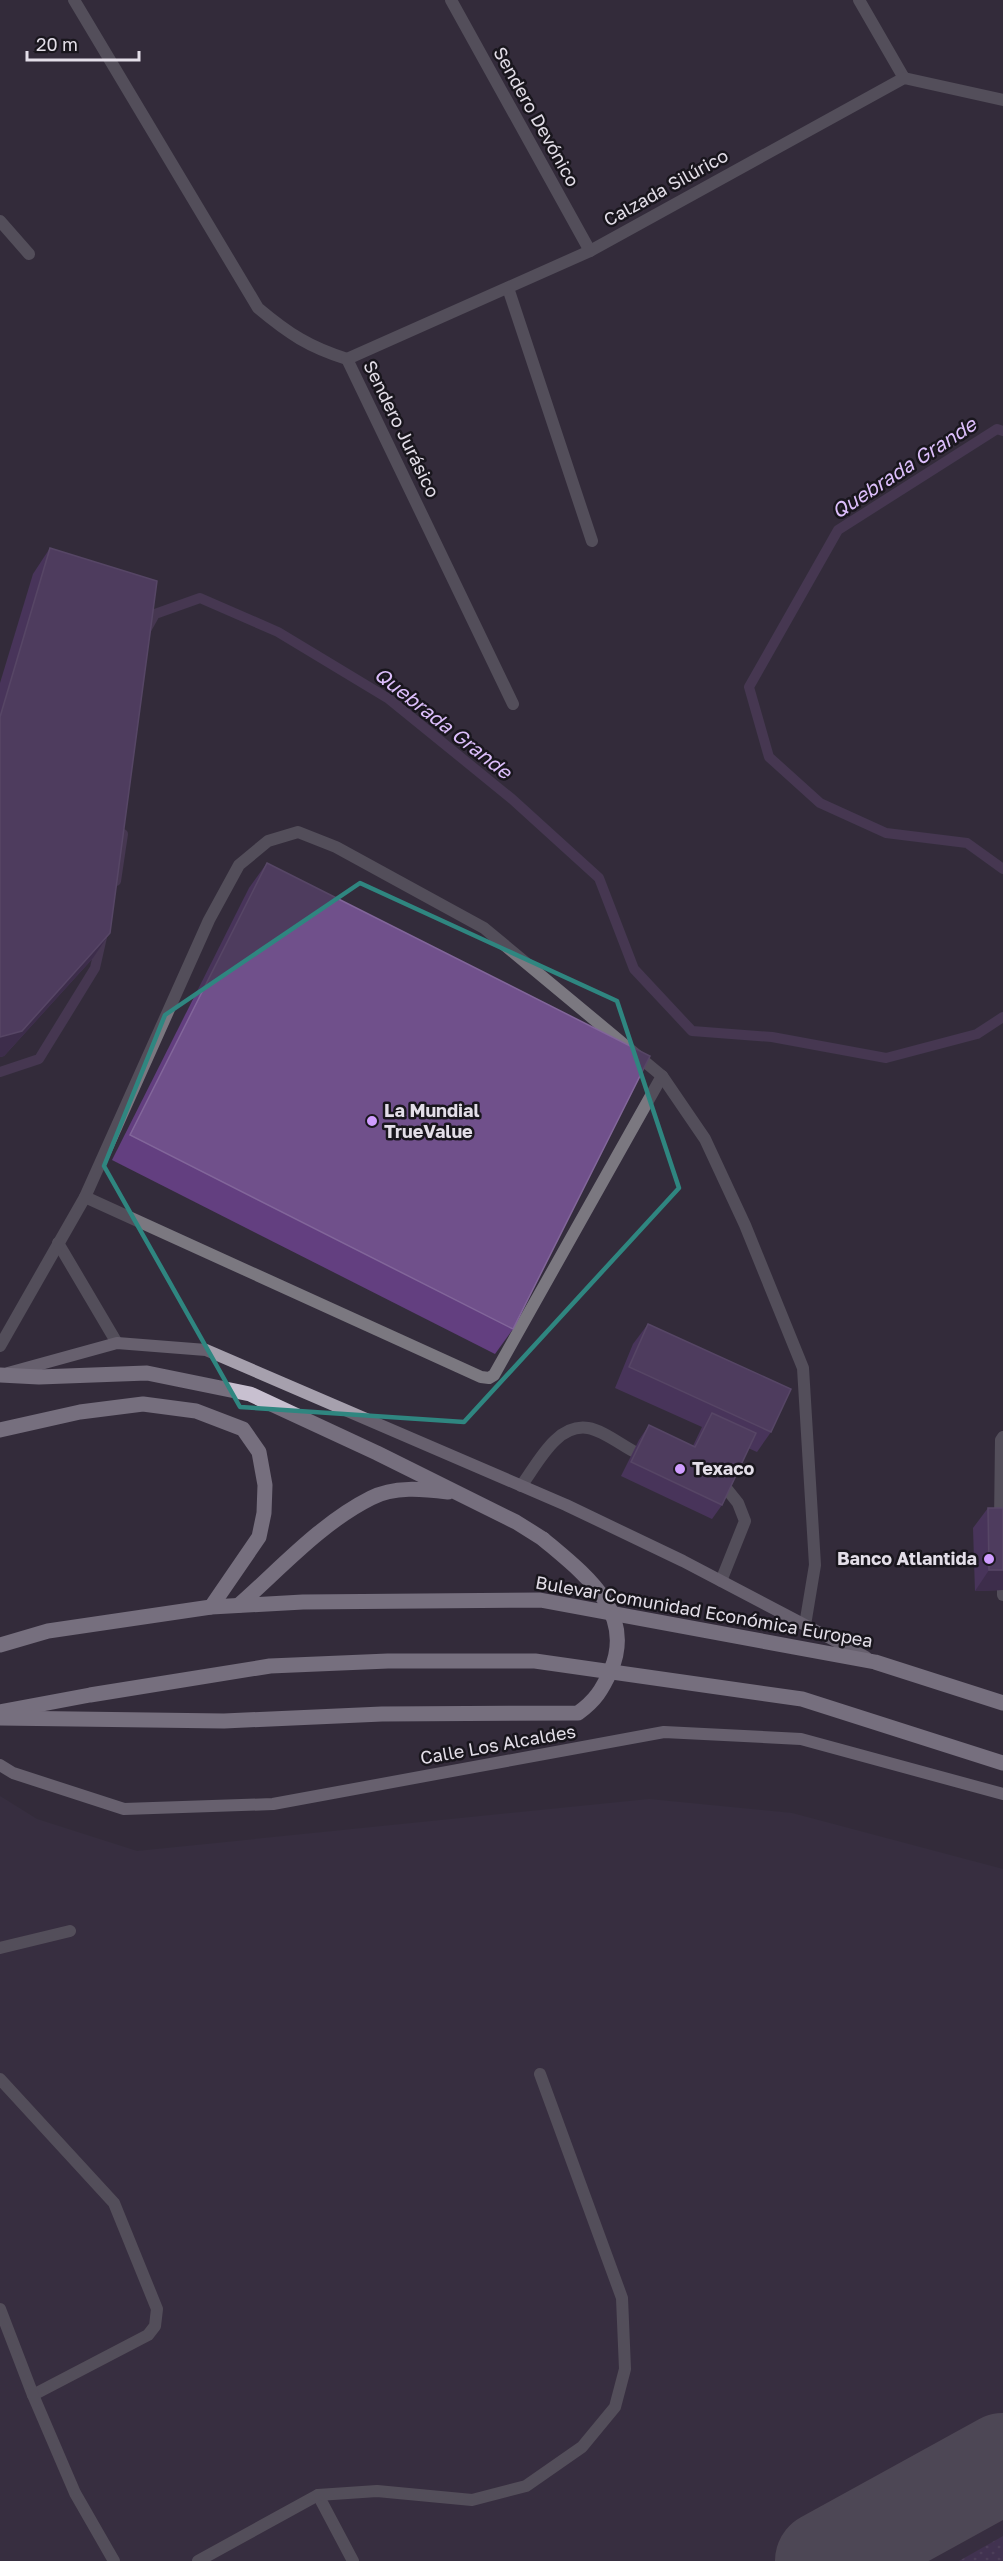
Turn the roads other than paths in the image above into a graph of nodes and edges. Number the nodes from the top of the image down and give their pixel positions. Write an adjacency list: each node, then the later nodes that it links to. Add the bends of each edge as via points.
1 (74, 0): 10 (street, Sendero Jurásico, via 258,308 315,349)
2 (451, 0): 7 (street, Sendero Devónico)
3 (859, 0): 4 (street)
4 (904, 78): 5 (street); 7 (street, Calzada Silúrico)
5 (1003, 100)
6 (0, 221): 8 (street)
7 (590, 251): 9 (street, Calzada Silúrico)
8 (28, 254)
9 (508, 288): 10 (street, Calzada Silúrico); 11 (street)
10 (347, 359): 12 (street, Sendero Jurásico)
11 (592, 541)
12 (513, 704)
13 (662, 1076): 14 (street, via 494,1376 489,1378); 14 (street, via 484,928 336,847 298,832 268,841 239,866 209,920); 31 (street, via 705,1139 745,1224 803,1368 815,1565)
14 (85, 1197): 15 (street)
15 (58, 1243): 16 (street); 17 (street)
16 (117, 1343): 18 (main road); 22 (main road, via 206,1350)
17 (0, 1346)
18 (0, 1375): 24 (main road, via 147,1373 250,1394)
19 (0, 1430): 30 (main road, via 80,1412 143,1404 196,1411 243,1429 259,1452 265,1485 264,1513 259,1537)
20 (1003, 1437): 25 (street)
21 (633, 1451): 22 (street, via 589,1428 570,1429 558,1437)
22 (521, 1486): 26 (main road)
23 (726, 1488): 26 (street, via 745,1521)
24 (457, 1493): 29 (main road, via 412,1488 372,1497 320,1533); 36 (main road, bridge, via 543,1539 605,1597 618,1636 614,1662 594,1702 578,1713 382,1714 224,1721)
25 (1000, 1528)
26 (721, 1581): 31 (main road)
27 (1003, 1590): 28 (street)
28 (1003, 1595)
29 (239, 1605): 30 (main road, Bulevar Comunidad Económica Europea); 33 (main road, Bulevar Comunidad Económica Europea, via 540,1600)
30 (211, 1607): 32 (main road, Bulevar Comunidad Económica Europea, via 48,1631)
31 (805, 1625): 33 (main road)
32 (0, 1645)
33 (875, 1662): 34 (main road, Bulevar Comunidad Económica Europea)
34 (1003, 1703)
35 (0, 1712): 37 (main road, via 270,1666 535,1661 802,1699)
36 (0, 1718)
37 (1003, 1763)
38 (0, 1766): 39 (main road, Calle Los Alcaldes, via 124,1809 273,1804 664,1732 801,1739)
39 (1003, 1794)
40 (70, 1931): 41 (street)
41 (0, 1948)
42 (540, 2074): 46 (street, via 621,2298 625,2369 615,2407 582,2446 526,2486 472,2500 378,2491)
43 (0, 2079): 45 (street, via 114,2203 157,2309 155,2326 148,2335)
44 (0, 2309): 45 (street)
45 (33, 2395): 47 (street, via 75,2493)
46 (318, 2495): 48 (street); 49 (street)
47 (114, 2561)
48 (198, 2561)
49 (353, 2561)

